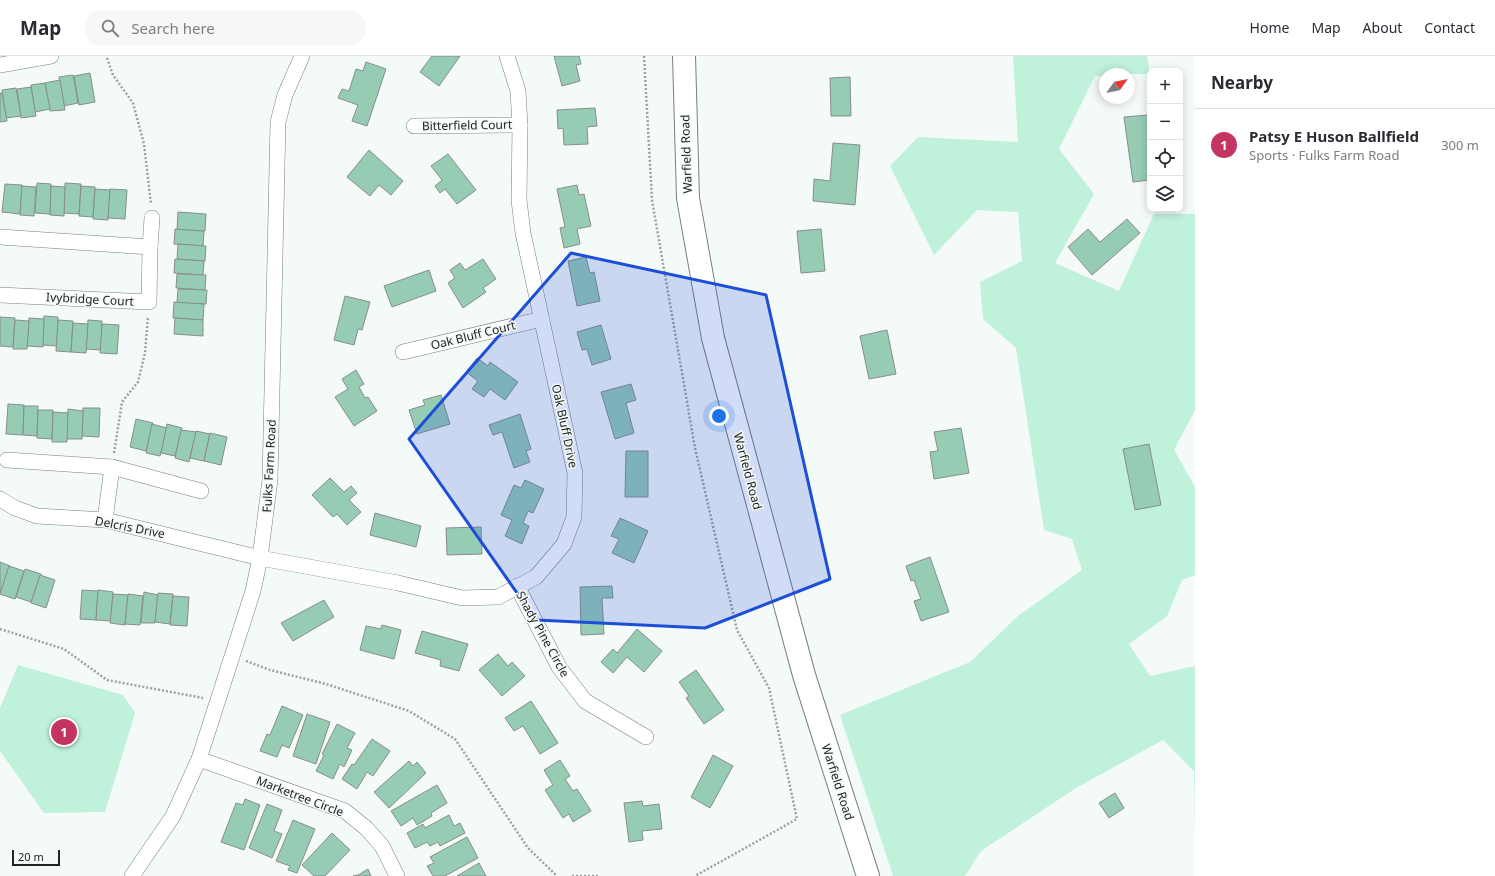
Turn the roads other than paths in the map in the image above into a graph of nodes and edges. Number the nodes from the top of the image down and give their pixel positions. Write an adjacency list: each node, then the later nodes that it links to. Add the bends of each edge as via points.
1 (51, 56): 5 (street)
2 (302, 56): 19 (street, Fulks Farm Road, via 285,95 278,122 270,480)
3 (507, 56): 6 (street, Oak Bluff Drive, via 518,91)
4 (684, 56): 25 (street, Warfield Road, via 688,198 713,338 804,674)
5 (0, 65)
6 (520, 125): 7 (street, Bitterfield Court); 12 (street, Oak Bluff Drive, via 519,200 522,233)
7 (414, 126)
8 (152, 218): 10 (street, Ivybridge Court)
9 (0, 237): 10 (street)
10 (150, 247): 11 (street, Ivybridge Court, via 149,302)
11 (0, 295)
12 (542, 319): 13 (street, Oak Bluff Court); 20 (street, Oak Bluff Drive, via 575,473 574,517 564,544 536,577)
13 (403, 352)
14 (7, 460): 15 (street)
15 (112, 467): 16 (street); 18 (street)
16 (201, 490)
17 (0, 499): 18 (street, Delcris Drive, via 37,516)
18 (105, 520): 19 (street, Delcris Drive)
19 (260, 558): 20 (street, Oak Bluff Drive, via 398,582 462,598 498,597); 22 (street, Fulks Farm Road, via 253,591)
20 (517, 586): 21 (street, Shady Pine Circle, via 559,667 585,701)
21 (646, 737)
22 (199, 759): 23 (street, Fulks Farm Road, via 172,816); 24 (street, Marketree Circle, via 345,811 366,828 382,846)
23 (132, 876)
24 (397, 876)
25 (868, 876)

